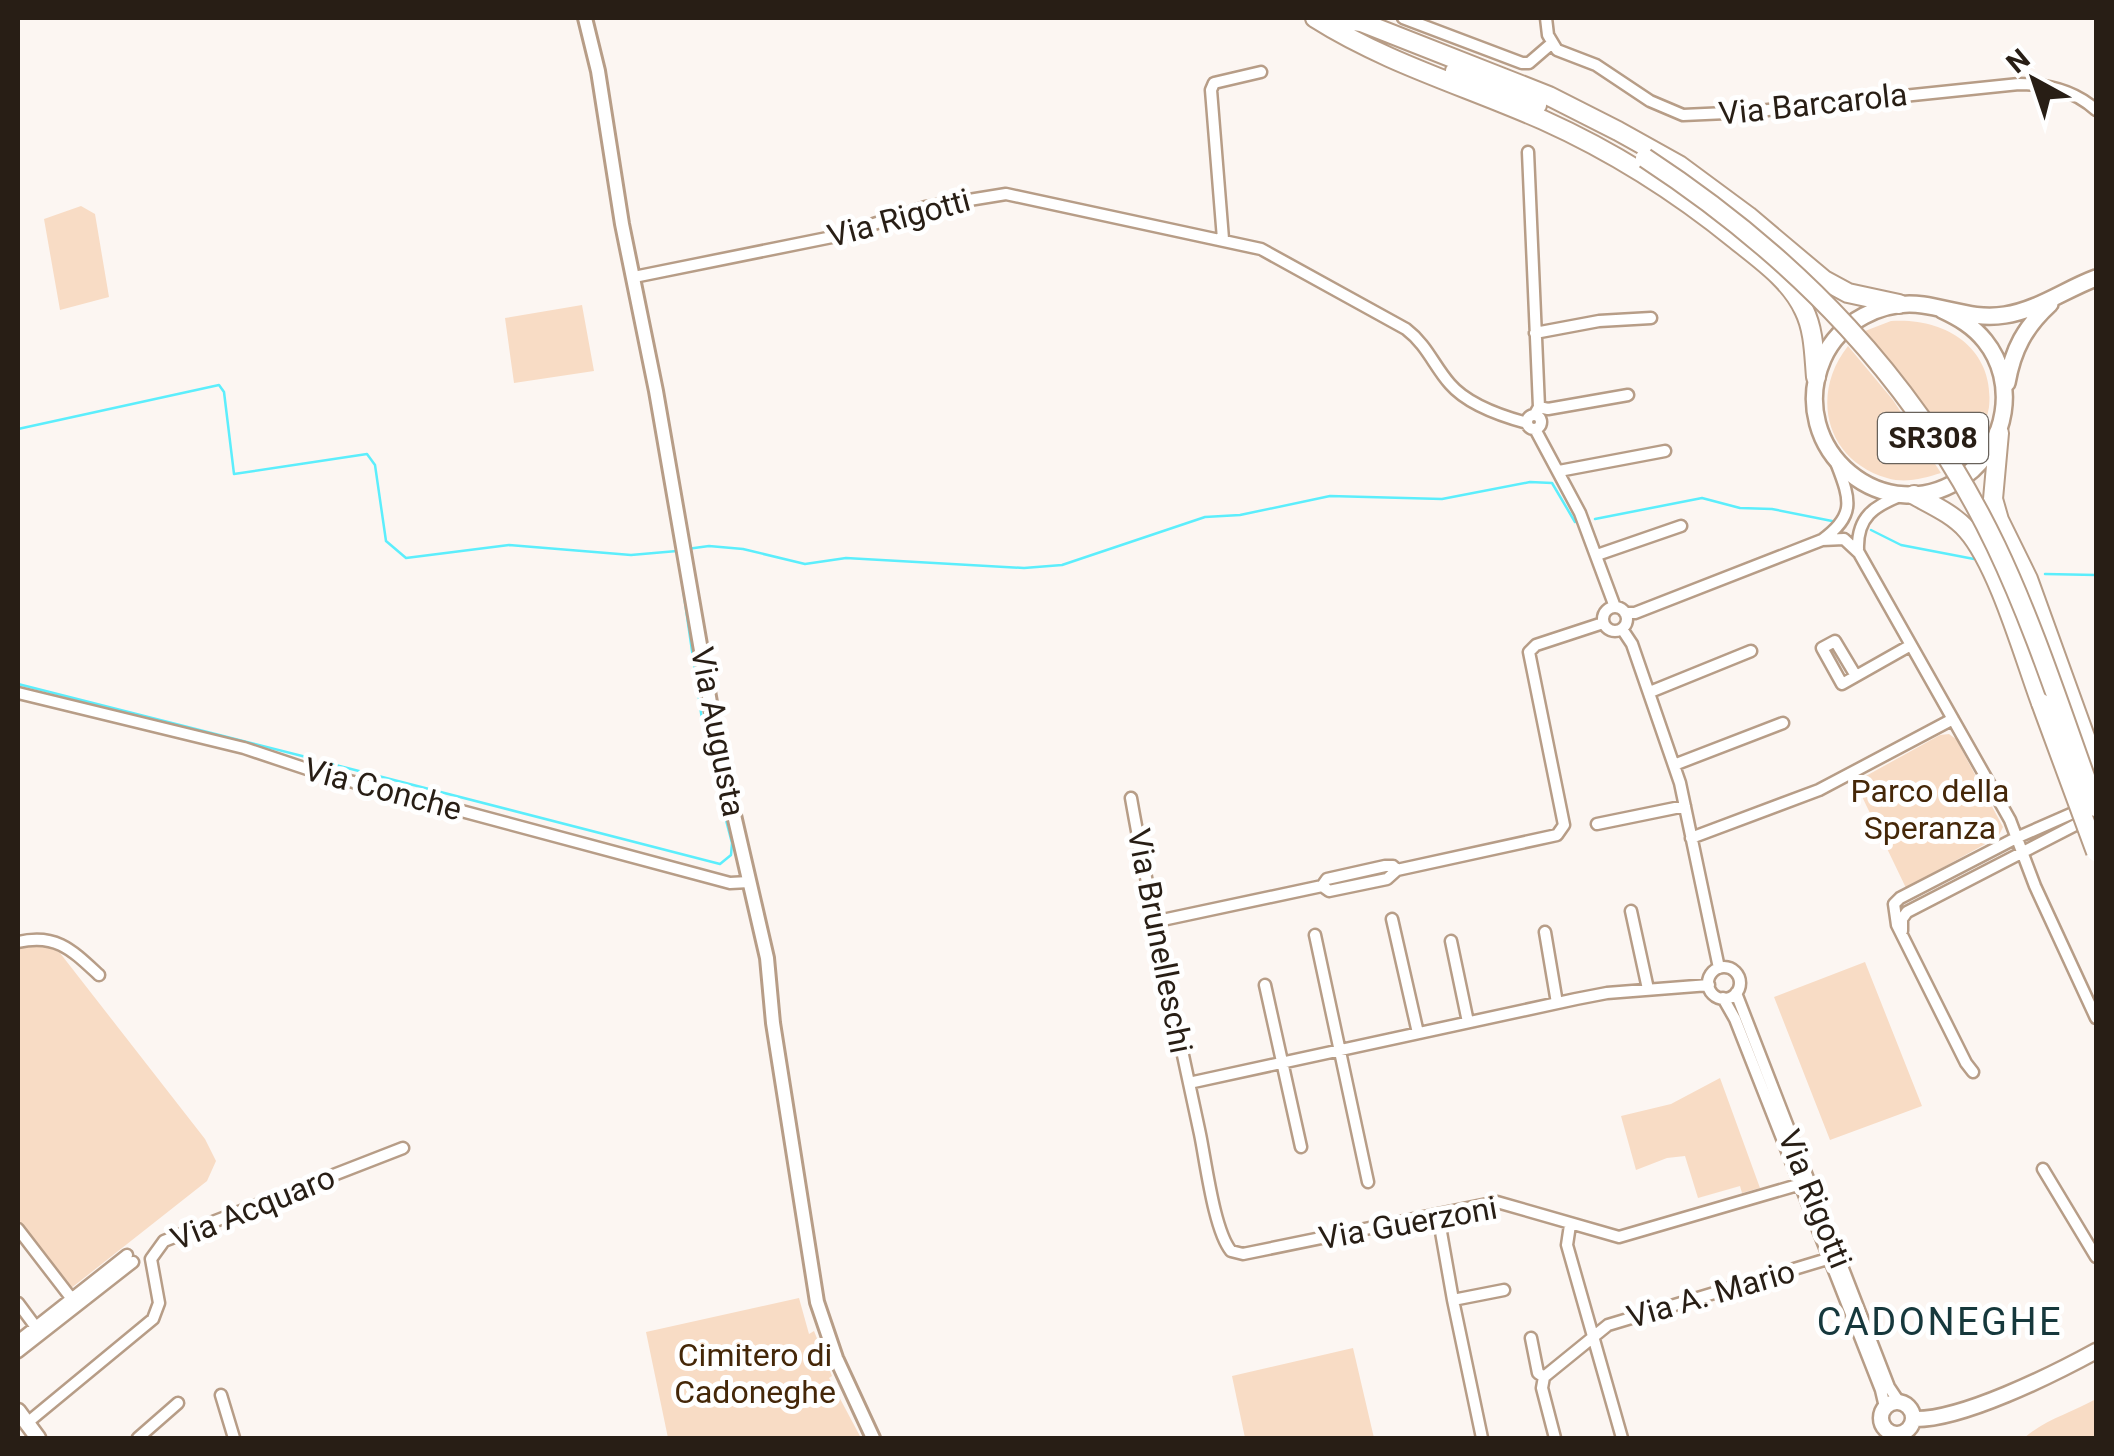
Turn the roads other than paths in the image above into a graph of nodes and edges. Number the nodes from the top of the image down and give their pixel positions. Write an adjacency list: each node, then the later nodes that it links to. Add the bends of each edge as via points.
1 (585, 18): 11 (street, Via Augusta)
2 (1317, 18): 18 (highway, via 1394,61 1543,120 1672,192 1788,286 1812,330); 45 (highway, SR308, bridge, via 1551,110 1645,158 1738,224 1814,290 1902,393 1954,468 1996,546)
3 (1336, 18): 14 (highway, via 1550,96 1678,165 1824,280 1848,293)
4 (1403, 18): 6 (street, via 1522,63)
5 (1546, 18): 6 (street)
6 (1550, 39): 8 (street, Via Barcarola, via 1557,50 1683,115 2019,84 2060,89)
7 (1261, 72): 10 (street, via 1214,82 1211,90)
8 (2096, 110)
9 (1528, 152): 17 (street)
10 (1223, 239): 11 (street, Via Rigotti, via 1006,194); 21 (street, Via Rigotti, via 1261,249 1406,329 1458,392 1484,408)
11 (634, 277): 51 (street, Via Augusta, via 716,738)
12 (2096, 278): 13 (main road)
13 (2062, 294): 15 (main road, via 2007,315); 20 (main road, via 2026,327)
14 (1899, 304): 15 (main road); 18 (main road, via 1856,320 1838,336)
15 (1942, 310): 20 (main road, via 1987,343)
16 (1651, 318): 17 (street)
17 (1536, 332): 21 (street)
18 (1816, 377): 24 (main road, via 1816,422)
19 (1628, 394): 21 (street, via 1548,409)
20 (2005, 396): 22 (main road)
21 (1534, 418): 25 (street)
22 (1998, 433): 26 (main road, via 1965,476 1936,491); 42 (highway, via 1993,499 1999,520 2028,579)
23 (1666, 452): 25 (street)
24 (1835, 460): 26 (main road, via 1864,483); 28 (street, via 1846,487 1846,517)
25 (1559, 470): 30 (street)
26 (1908, 495): 29 (street, via 1864,518); 49 (highway, bridge, via 1954,517 1989,564)
27 (1681, 526): 30 (street)
28 (1822, 540): 29 (street, via 1844,539); 31 (street, via 1634,613)
29 (1858, 550): 34 (street)
30 (1598, 555): 31 (street)
31 (1620, 610): 32 (street, via 1605,612); 33 (street)
32 (1604, 623): 33 (street); 54 (street, via 1536,645 1528,656 1564,825 1553,837 1397,870 1374,882 1329,891 1322,886)
33 (1622, 629): 38 (street, Via Rigotti)
34 (1911, 644): 36 (street); 39 (street)
35 (1751, 652): 38 (street)
36 (1856, 676)
37 (18, 692): 51 (street, Via Conche, via 730,882)
38 (1650, 692): 41 (street, Via Rigotti)
39 (1954, 719): 47 (street, via 1836,782); 48 (street)
40 (1782, 724): 41 (street)
41 (1674, 765): 44 (street, Via Rigotti)
42 (2096, 768)
43 (1132, 798): 54 (street, Via Brunelleschi)
44 (1685, 806): 46 (street); 47 (street, Via Rigotti)
45 (2096, 808): 48 (street); 50 (street)
46 (1597, 824)
47 (1691, 838): 60 (street, Via Rigotti)
48 (2016, 838): 50 (street); 56 (street, via 1900,898 1894,916)
49 (2096, 852)
50 (2021, 853): 56 (street, via 1907,912); 68 (street)
51 (750, 882): 106 (street, Via Augusta, via 818,1302)
52 (1631, 911): 64 (street)
53 (1392, 919): 70 (street)
54 (1152, 922): 74 (street, Via Brunelleschi)
55 (1545, 932): 67 (street)
56 (1902, 932): 73 (street)
57 (1316, 935): 71 (street)
58 (1452, 940): 69 (street)
59 (18, 942): 61 (street, via 66,944)
60 (1719, 968): 63 (street); 65 (street, Via Rigotti, via 1738,976)
61 (99, 975)
62 (1265, 985): 72 (street)
63 (1709, 985): 64 (street); 66 (street, Via Rigotti)
64 (1648, 989): 67 (street)
65 (1736, 993): 66 (street); 79 (street, Via Rigotti)
66 (1723, 998): 79 (street, Via Rigotti)
67 (1556, 1003): 69 (street)
68 (2096, 1018)
69 (1468, 1022): 70 (street)
70 (1418, 1032): 71 (street)
71 (1341, 1050): 72 (street); 78 (street)
72 (1281, 1062): 74 (street); 75 (street)
73 (1974, 1072)
74 (1189, 1083): 80 (street, Via Guerzoni, via 1231,1252)
75 (1301, 1147)
76 (404, 1148): 100 (street, Via Acquaro, via 164,1241 151,1259 159,1303 152,1319)
77 (2044, 1169): 84 (street)
78 (1368, 1182)
79 (1804, 1184): 81 (street, Via Guerzoni, via 1619,1236); 83 (street, Via Rigotti)
80 (1438, 1215): 81 (street, Via Guerzoni, via 1497,1202); 87 (street)
81 (1570, 1225): 91 (street, via 1567,1245)
82 (18, 1229): 88 (street)
83 (1833, 1257): 91 (street, Via A. Mario, via 1608,1324); 99 (street, Via Rigotti)
84 (2096, 1257)
85 (130, 1259): 88 (street)
86 (1504, 1290): 87 (street)
87 (1453, 1300): 107 (street)
88 (75, 1302): 90 (street)
89 (18, 1303): 90 (street)
90 (38, 1330): 93 (street); 95 (street)
91 (1593, 1336): 96 (street, Via A. Mario); 109 (street)
92 (1531, 1338): 96 (street)
93 (18, 1341)
94 (2096, 1351): 101 (main road, via 1980,1403)
95 (18, 1352)
96 (1544, 1377): 108 (street)
97 (222, 1395): 105 (street)
98 (178, 1403): 104 (street)
99 (1892, 1405): 101 (main road, via 1909,1408); 102 (main road, via 1881,1419)
100 (22, 1417): 103 (main road)
101 (1913, 1419): 102 (main road, via 1900,1434)
102 (1881, 1434)
103 (38, 1438)
104 (138, 1438)
105 (234, 1438)
106 (872, 1438)
107 (1482, 1438)
108 (1555, 1438)
109 (1622, 1438)

